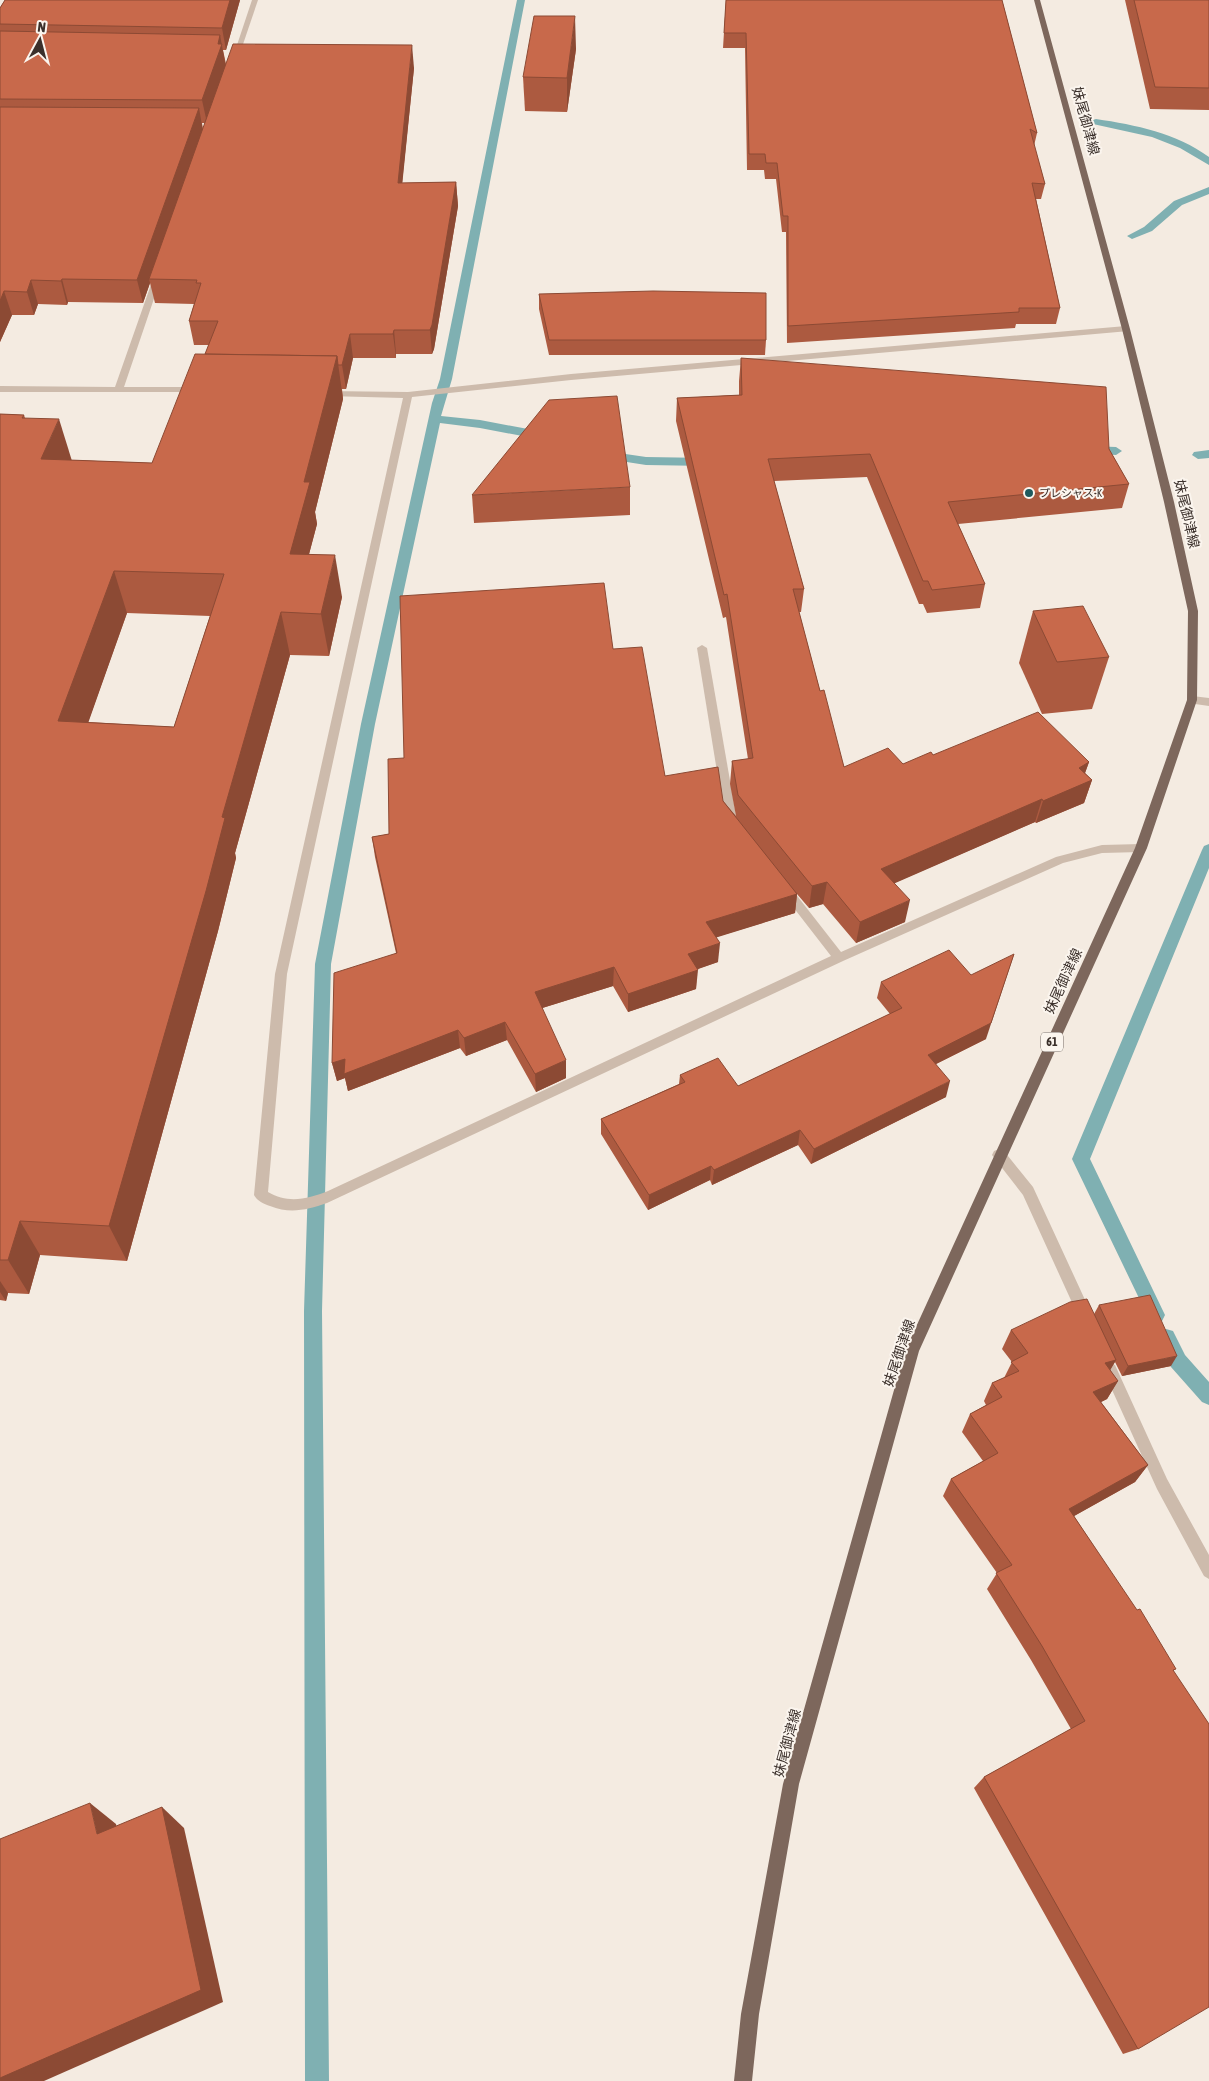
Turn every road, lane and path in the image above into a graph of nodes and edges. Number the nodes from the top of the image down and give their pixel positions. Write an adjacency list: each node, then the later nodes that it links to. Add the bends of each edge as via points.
1 (255, 0): 4 (street)
2 (1037, 0): 7 (main road, 妹尾御津線 / 61)
3 (226, 53): 4 (street)
4 (236, 54): 5 (street)
5 (230, 72)
6 (161, 267): 9 (street)
7 (1126, 329): 12 (street); 14 (main road, 妹尾御津線 / 61, via 1193,611)
8 (0, 389): 9 (street)
9 (119, 389): 10 (street)
10 (208, 391)
11 (318, 393): 12 (street)
12 (408, 395): 19 (street, via 282,974 261,1195 272,1203 290,1207 325,1198)
13 (702, 648): 16 (street, via 729,819)
14 (1192, 700): 15 (street); 17 (main road, 妹尾御津線 / 61)
15 (1209, 702)
16 (735, 826)
17 (1141, 848): 19 (street, via 1102,849 1060,860); 20 (main road, 妹尾御津線 / 61)
18 (778, 881): 19 (street)
19 (839, 958)
20 (999, 1155): 21 (street, via 1028,1191); 24 (main road, 妹尾御津線 / 61, via 912,1352 791,1784 750,2014)
21 (1089, 1324)
22 (1105, 1360): 23 (street, via 1162,1484)
23 (1209, 1571)
24 (743, 2081)

